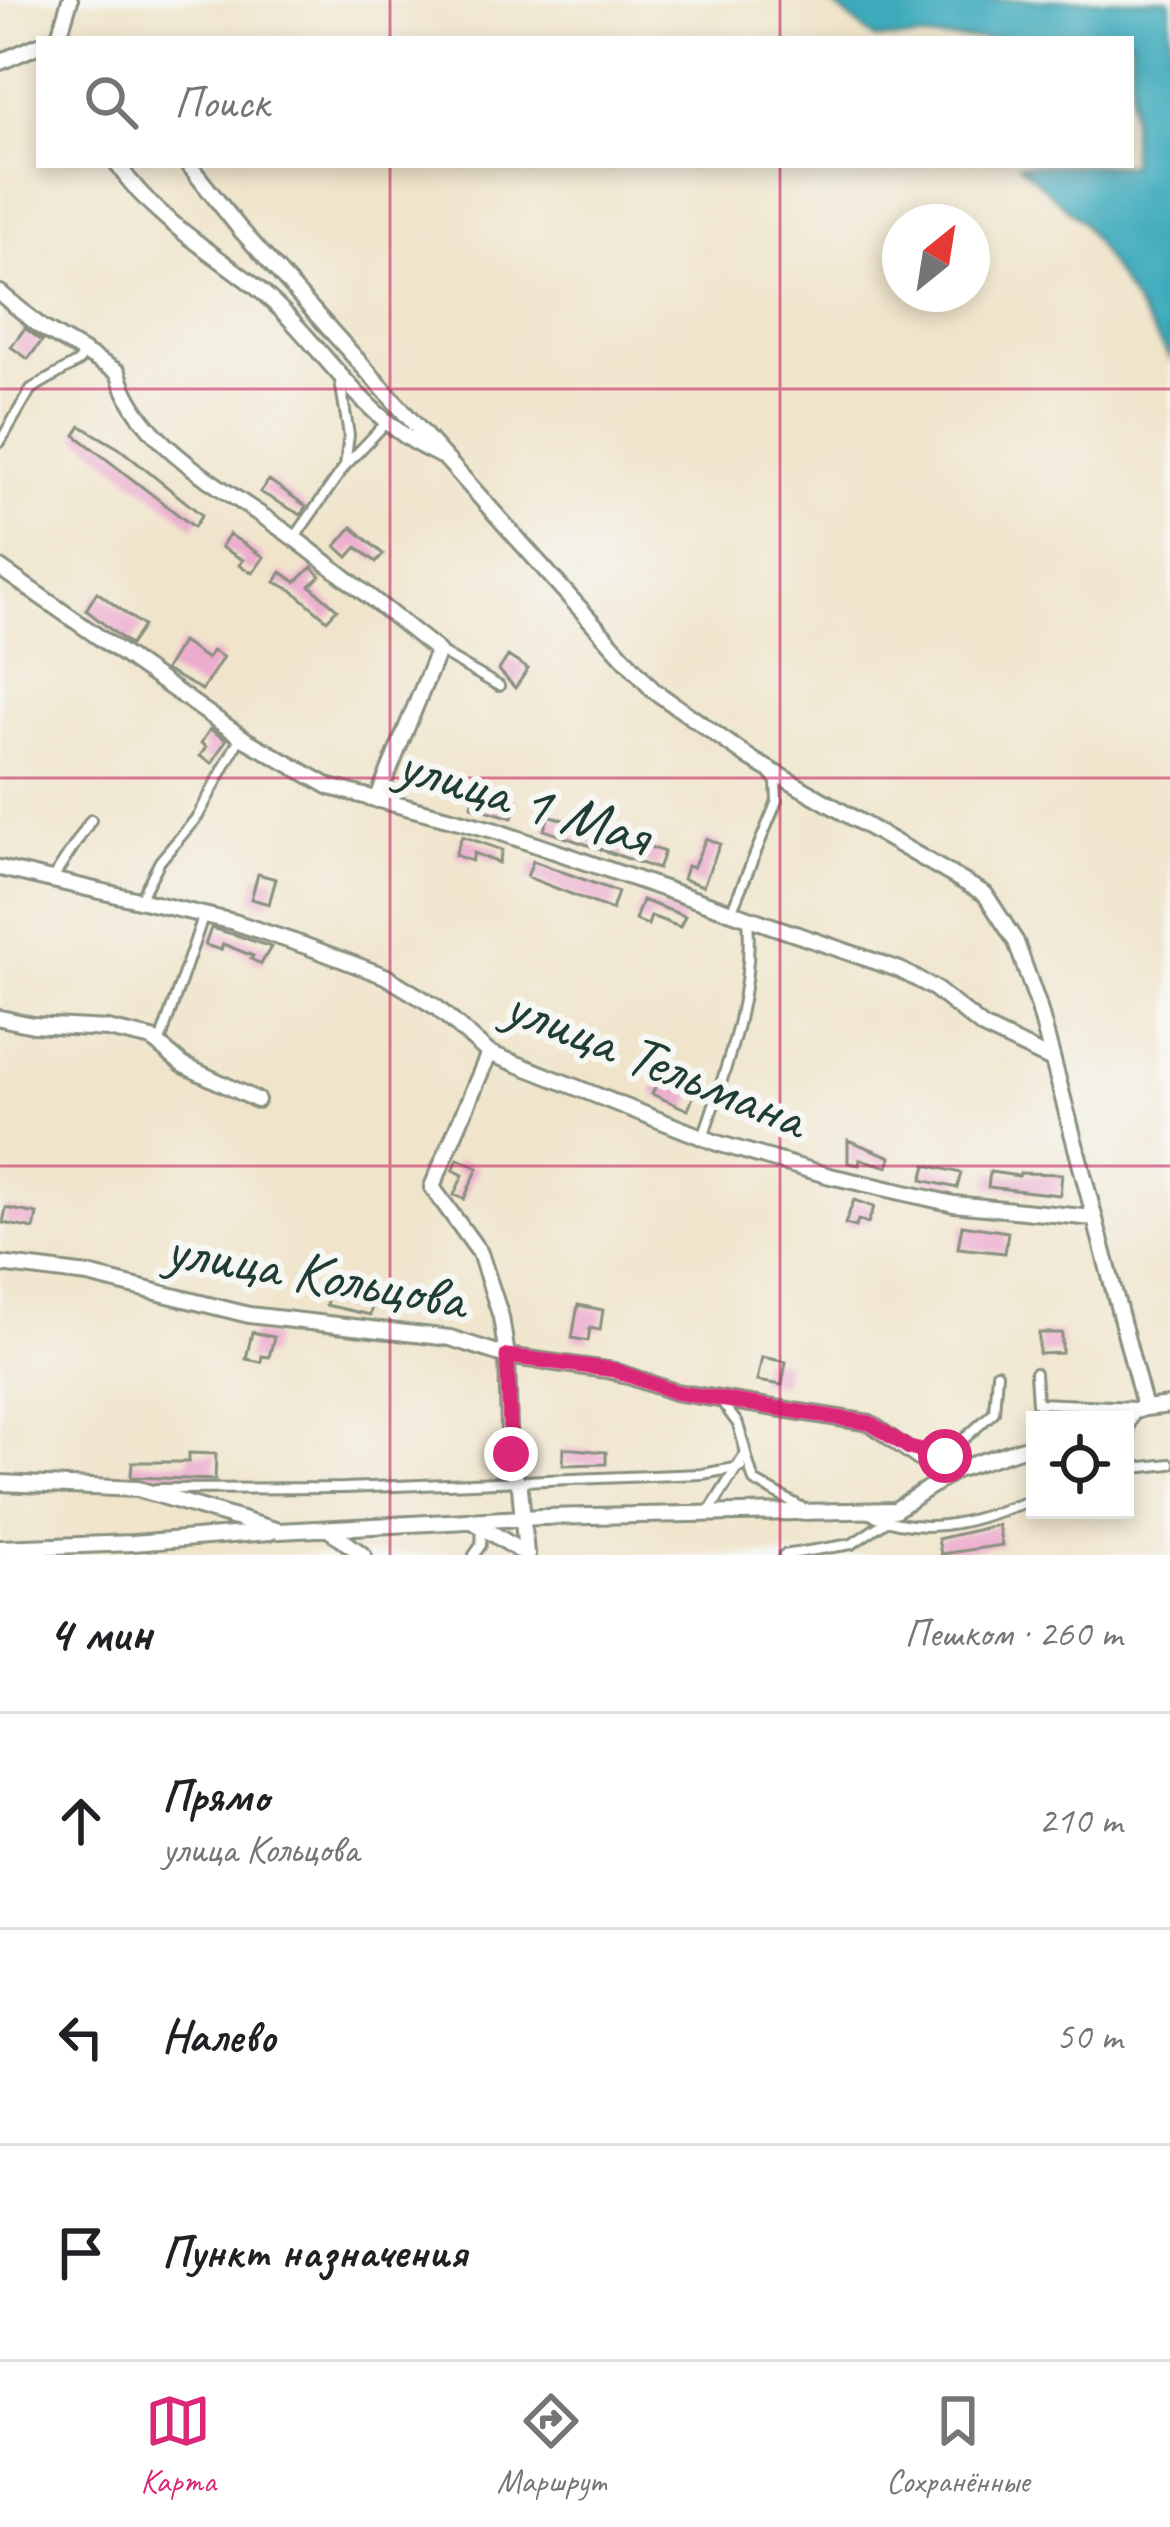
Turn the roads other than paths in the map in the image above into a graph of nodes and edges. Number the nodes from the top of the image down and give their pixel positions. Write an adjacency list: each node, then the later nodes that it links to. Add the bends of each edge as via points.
1 (70, 0): 2 (street)
2 (58, 36)
3 (36, 46): 4 (street)
4 (0, 62)
5 (120, 168): 9 (street, via 151,206 256,288)
6 (191, 168): 12 (street)
7 (0, 292): 8 (street)
8 (86, 353): 11 (lane, via 31,389); 14 (street, via 118,371 124,398 149,429)
9 (338, 374): 10 (street); 13 (lane, via 349,435)
10 (386, 424): 12 (street); 13 (lane)
11 (0, 442)
12 (444, 457): 19 (street, via 653,690)
13 (345, 466): 14 (lane)
14 (294, 538): 16 (street)
15 (0, 568): 18 (street, улица 1 Мая)
16 (438, 651): 17 (lane); 20 (street)
17 (499, 686)
18 (241, 736): 20 (street, улица 1 Мая, via 330,787); 24 (lane)
19 (766, 768): 25 (lane, via 777,801); 31 (street, via 985,894 1016,942)
20 (376, 800): 25 (street, улица 1 Мая, via 493,830)
21 (91, 820): 23 (lane)
22 (0, 868): 23 (street, улица Тельмана)
23 (51, 882): 24 (street, улица Тельмана)
24 (140, 901): 26 (street, улица Тельмана)
25 (731, 911): 27 (street, улица 1 Мая)
26 (204, 915): 29 (lane); 30 (street, улица Тельмана, via 385,976)
27 (748, 916): 31 (street, улица 1 Мая, via 900,970 983,1027); 33 (lane, via 736,1038)
28 (0, 1018): 29 (street)
29 (160, 1042): 32 (street, via 183,1065)
30 (489, 1053): 33 (street, улица Тельмана); 36 (street, via 432,1186 480,1253)
31 (1050, 1059): 34 (street)
32 (257, 1100)
33 (703, 1138): 34 (street, улица Тельмана, via 953,1204)
34 (1093, 1218): 41 (street)
35 (0, 1264): 36 (street, улица Кольцова, via 88,1275 249,1315 450,1338)
36 (507, 1356): 39 (street, улица Кольцова, via 614,1370); 50 (street)
37 (1035, 1372): 41 (lane, via 1037,1403)
38 (997, 1373): 44 (lane, via 994,1412 952,1452 939,1457)
39 (720, 1399): 44 (street, улица Кольцова, via 870,1423); 45 (lane)
40 (1170, 1406): 41 (street)
41 (1140, 1410): 42 (street)
42 (1134, 1413)
43 (1026, 1447): 49 (street)
44 (909, 1448): 49 (street, улица Кольцова, via 924,1462)
45 (746, 1453): 47 (lane); 54 (lane, via 754,1481)
46 (1170, 1464): 48 (lane)
47 (741, 1467): 50 (lane); 55 (lane)
48 (1134, 1468)
49 (956, 1470): 56 (street)
50 (517, 1478): 52 (lane); 57 (street)
51 (0, 1483): 52 (street)
52 (138, 1489): 60 (street)
53 (1026, 1502): 56 (lane, via 942,1528)
54 (809, 1511): 55 (street); 56 (street)
55 (708, 1513): 57 (street)
56 (891, 1516): 65 (lane, via 852,1544)
57 (522, 1517): 58 (street); 64 (street)
58 (476, 1524): 59 (street); 63 (lane, via 481,1544); 64 (street)
59 (328, 1528): 60 (street); 62 (street)
60 (279, 1532): 61 (street)
61 (0, 1548)
62 (363, 1555)
63 (474, 1555)
64 (526, 1555)
65 (784, 1555)

